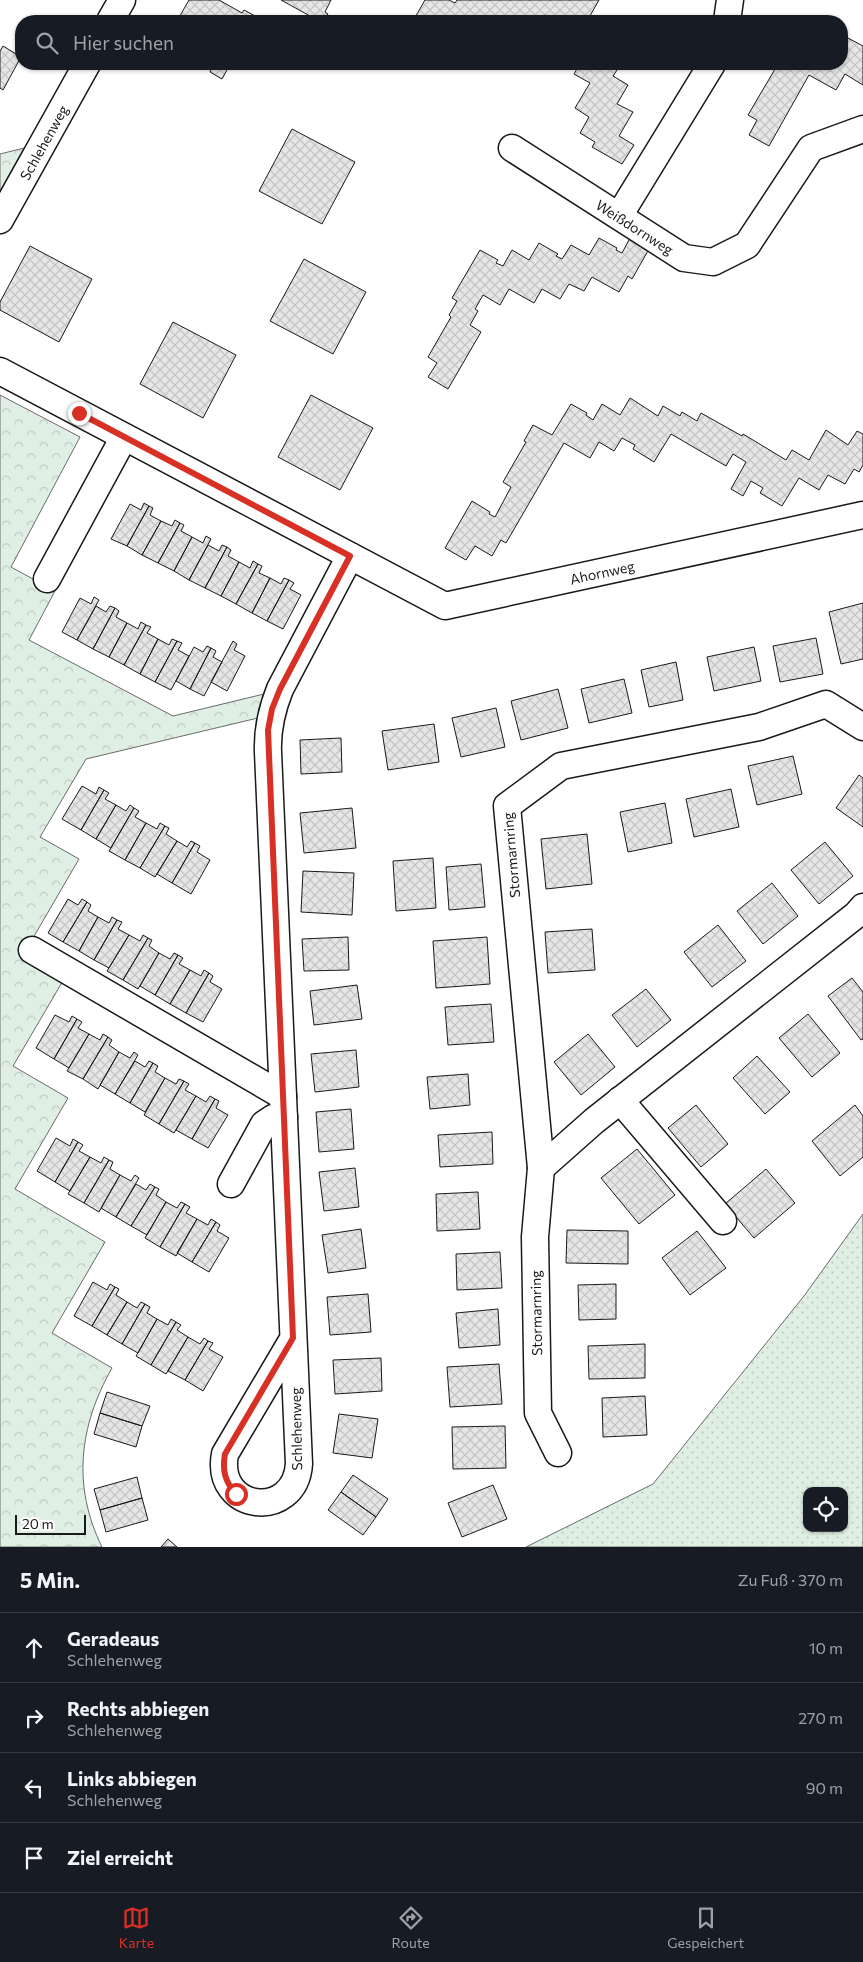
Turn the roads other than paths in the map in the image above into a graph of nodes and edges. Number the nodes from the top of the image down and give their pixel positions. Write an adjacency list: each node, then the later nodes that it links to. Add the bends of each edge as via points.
1 (122, 0): 3 (street)
2 (730, 0): 4 (street)
3 (113, 15)
4 (728, 15)
5 (84, 70): 10 (street, Schlehenweg)
6 (708, 70): 9 (street)
7 (863, 129): 9 (street, Weißdornweg, via 811,148 747,245 713,262 684,258)
8 (512, 148): 9 (street, Weißdornweg)
9 (619, 216)
10 (0, 220)
11 (0, 371): 12 (street)
12 (124, 436): 14 (street); 15 (street)
13 (863, 515): 14 (street, Ahornweg, via 446,606)
14 (350, 556): 20 (street, Schlehenweg, via 280,689 268,730)
15 (47, 579)
16 (863, 728): 21 (street, Stormarnring, via 826,704 759,727 561,766 507,806)
17 (863, 907): 19 (street)
18 (32, 950): 20 (street)
19 (620, 1100): 21 (street); 23 (street)
20 (283, 1106): 22 (street, via 264,1124); 24 (street, Schlehenweg)
21 (541, 1168): 25 (street, Stormarnring, via 535,1237 538,1413)
22 (231, 1184)
23 (723, 1220)
24 (293, 1338): 24 (street, Schlehenweg, via 298,1472 291,1488 277,1499 252,1502 243,1499 230,1487 224,1472 225,1454)
25 (558, 1453)

